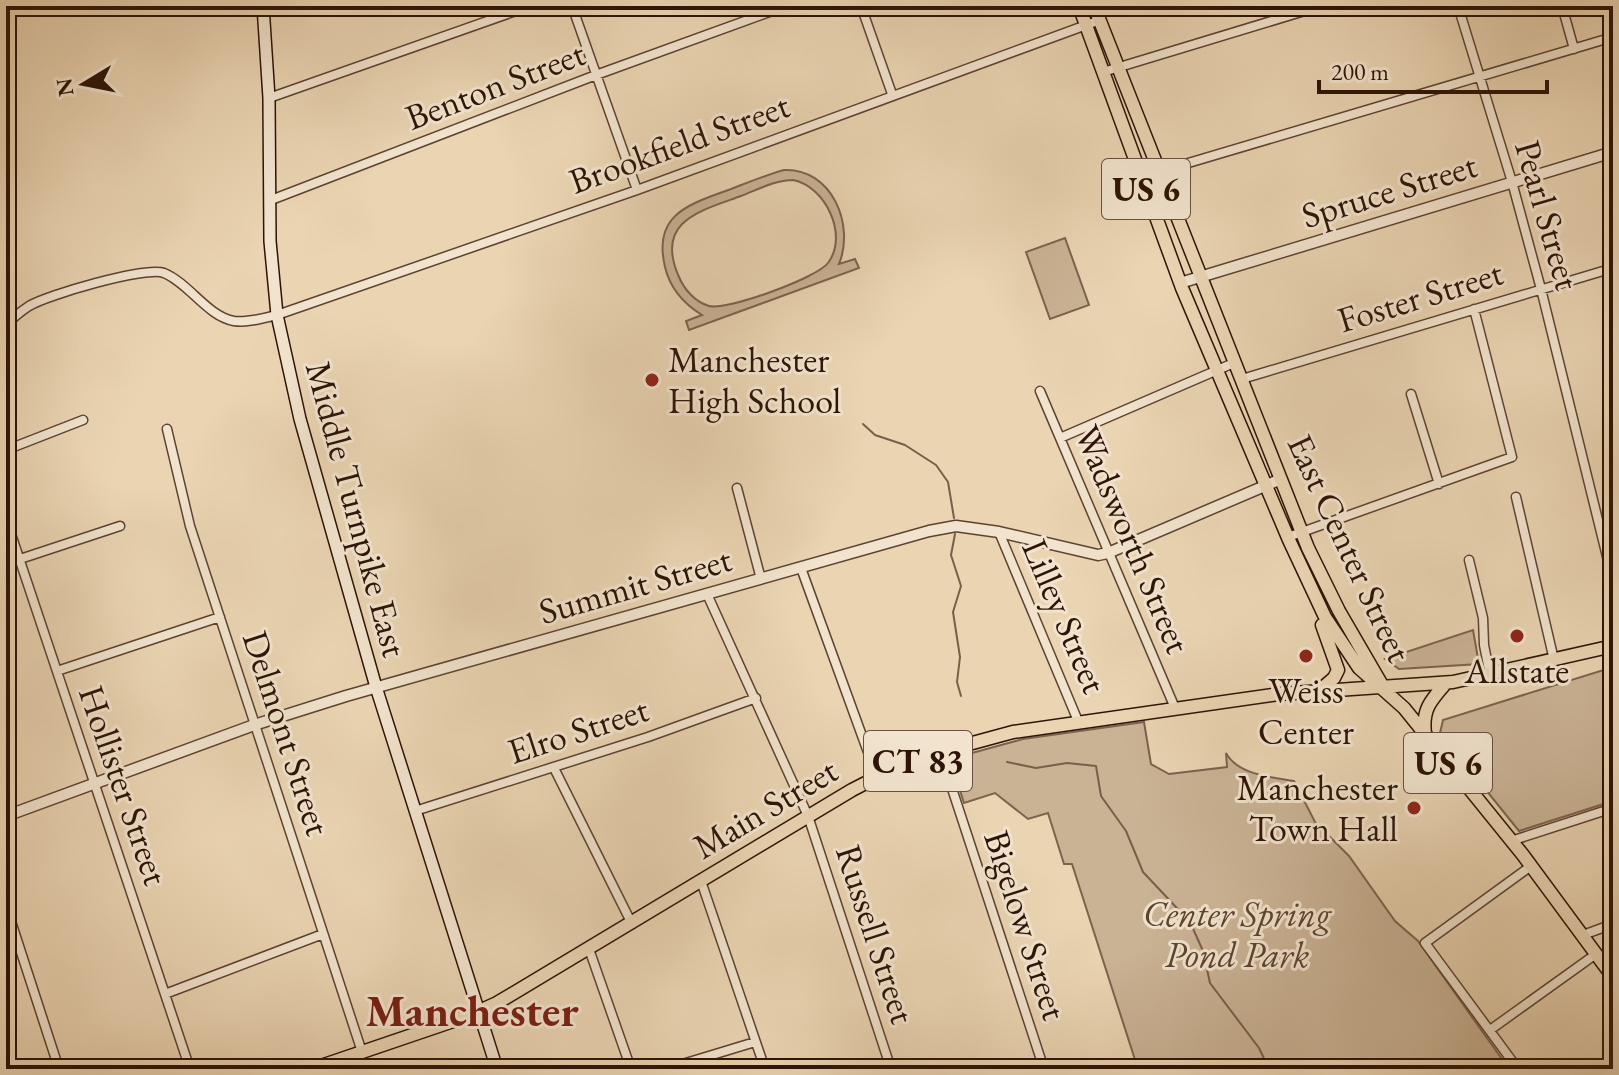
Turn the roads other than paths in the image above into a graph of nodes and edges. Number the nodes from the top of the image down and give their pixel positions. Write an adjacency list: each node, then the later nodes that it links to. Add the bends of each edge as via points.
1 (263, 6): 20 (main road, Middle Turnpike East)
2 (530, 6): 20 (street)
3 (572, 6): 17 (street)
4 (786, 6): 17 (street, Benton Street)
5 (861, 6): 19 (street)
6 (1079, 6): 12 (main road, East Center Street / US 6)
7 (1094, 6): 11 (main road, East Center Street / US 6)
8 (1321, 6): 15 (street)
9 (1458, 6): 18 (street, Pearl Street)
10 (1562, 6): 14 (street)
11 (1100, 20): 12 (street, Brookfield Street); 15 (main road, East Center Street / US 6)
12 (1086, 25): 16 (main road, East Center Street / US 6); 19 (street, Brookfield Street)
13 (1613, 37): 14 (street)
14 (1574, 49): 18 (street)
15 (1119, 67): 16 (street); 22 (main road, East Center Street / US 6)
16 (1103, 72): 23 (main road, East Center Street / US 6)
17 (596, 75): 25 (street); 26 (street, Benton Street)
18 (1479, 76): 22 (street); 24 (street, Pearl Street)
19 (892, 94): 25 (street, Brookfield Street)
20 (269, 98): 26 (main road, Middle Turnpike East)
21 (1613, 152): 24 (street, Spruce Street)
22 (1159, 171): 23 (street); 28 (main road, East Center Street / US 6)
23 (1141, 177): 29 (main road, East Center Street / US 6)
24 (1512, 182): 28 (street, Spruce Street); 30 (street, Pearl Street)
25 (637, 190): 32 (street, Brookfield Street)
26 (271, 200): 32 (main road, Middle Turnpike East)
27 (1613, 268): 30 (street, Foster Street)
28 (1201, 276): 29 (street, Spruce Street); 34 (main road, East Center Street / US 6)
29 (1180, 283): 35 (main road, East Center Street / US 6)
30 (1541, 289): 31 (street, Foster Street); 58 (street, Pearl Street)
31 (1474, 309): 36 (street, Foster Street); 44 (street, via 1512,457)
32 (277, 315): 33 (street, Brookfield Street, via 232,320 161,272 132,273 31,304); 68 (main road, Middle Turnpike East, via 302,428)
33 (6, 326)
34 (1236, 362): 35 (street); 36 (main road, East Center Street / US 6)
35 (1217, 371): 41 (street); 45 (main road, East Center Street / US 6)
36 (1242, 379): 43 (main road, East Center Street / US 6)
37 (1040, 391): 41 (street, Wadsworth Street)
38 (1411, 394): 44 (street)
39 (83, 420): 42 (street)
40 (167, 429): 62 (street, Delmont Street, via 190,526)
41 (1060, 438): 53 (street, Wadsworth Street)
42 (6, 450)
43 (1281, 479): 45 (street, Summit Street); 51 (main road, East Center Street / US 6)
44 (1439, 484): 51 (street)
45 (1266, 486): 52 (main road, East Center Street / US 6); 53 (street, Summit Street)
46 (737, 488): 57 (street)
47 (1516, 497): 64 (street)
48 (6, 519): 54 (street, Hollister Street)
49 (120, 526): 54 (street)
50 (999, 532): 53 (street, Summit Street); 56 (street, Summit Street, via 953,526); 73 (street, Lilley Street)
51 (1302, 532): 52 (street); 60 (main road, East Center Street / US 6)
52 (1288, 537): 61 (main road, East Center Street / US 6)
53 (1108, 553): 72 (street, Wadsworth Street)
54 (20, 559): 65 (street, Hollister Street)
55 (1469, 560): 66 (street)
56 (801, 568): 57 (street, Summit Street); 78 (street)
57 (761, 579): 59 (street, Summit Street)
58 (1613, 581)
59 (707, 594): 68 (street, Summit Street); 71 (street, Russell Street)
60 (1332, 597): 61 (main road); 69 (main road, East Center Street / US 6)
61 (1318, 604): 69 (main road, East Center Street / US 6, via 1359,668); 70 (main road, via 1338,668)
62 (220, 617): 65 (street); 74 (street, Delmont Street)
63 (1613, 646): 64 (main road, Main Street / CT 83)
64 (1554, 660): 66 (main road, Main Street / CT 83)
65 (57, 671): 79 (street, Hollister Street)
66 (1490, 675): 67 (main road, Main Street / CT 83)
67 (1446, 683): 69 (main road, Main Street / CT 83); 75 (main road, via 1426,708)
68 (376, 687): 74 (street, Summit Street); 81 (main road, Middle Turnpike East)
69 (1384, 688): 70 (main road, Main Street / CT 83); 75 (main road, US 6)
70 (1319, 691): 72 (main road, Main Street / CT 83)
71 (756, 698): 77 (street, Elro Street); 83 (street, Russell Street)
72 (1175, 708): 73 (main road, Main Street / CT 83)
73 (1078, 721): 76 (main road, Main Street / CT 83)
74 (254, 725): 79 (street, Summit Street); 90 (street, Delmont Street)
75 (1425, 734): 84 (main road, US 6)
76 (940, 752): 78 (main road, Main Street / CT 83); 108 (street, Bigelow Street)
77 (554, 768): 81 (street, Elro Street); 88 (street)
78 (877, 777): 83 (main road, Main Street / CT 83)
79 (95, 784): 82 (street, Summit Street); 95 (street, Hollister Street)
80 (1613, 808): 84 (street)
81 (415, 811): 96 (main road, Middle Turnpike East)
82 (6, 816)
83 (808, 816): 86 (main road, Main Street / CT 83); 107 (street, Russell Street)
84 (1511, 841): 85 (main road, US 6)
85 (1531, 866): 91 (main road, US 6); 97 (street, via 1425,943)
86 (701, 881): 88 (main road, Main Street / CT 83); 98 (street)
87 (6, 906): 100 (street)
88 (632, 924): 92 (main road, Main Street / CT 83)
89 (1613, 924): 91 (street)
90 (323, 934): 95 (street); 99 (street, Delmont Street)
91 (1583, 935): 93 (main road, US 6)
92 (589, 949): 96 (main road, Main Street / CT 83); 104 (street)
93 (1596, 954): 94 (main road, US 6); 97 (street)
94 (1613, 977)
95 (165, 994): 101 (street, Hollister Street)
96 (478, 1012): 99 (main road, Main Street / CT 83); 103 (main road, Middle Turnpike East)
97 (1490, 1030): 109 (street)
98 (755, 1042): 105 (street); 106 (street)
99 (362, 1052): 102 (main road, Main Street / CT 83)
100 (59, 1069)
101 (190, 1069)
102 (312, 1069)
103 (497, 1069)
104 (631, 1069)
105 (666, 1069)
106 (765, 1069)
107 (891, 1069)
108 (1044, 1069)
109 (1518, 1069)

